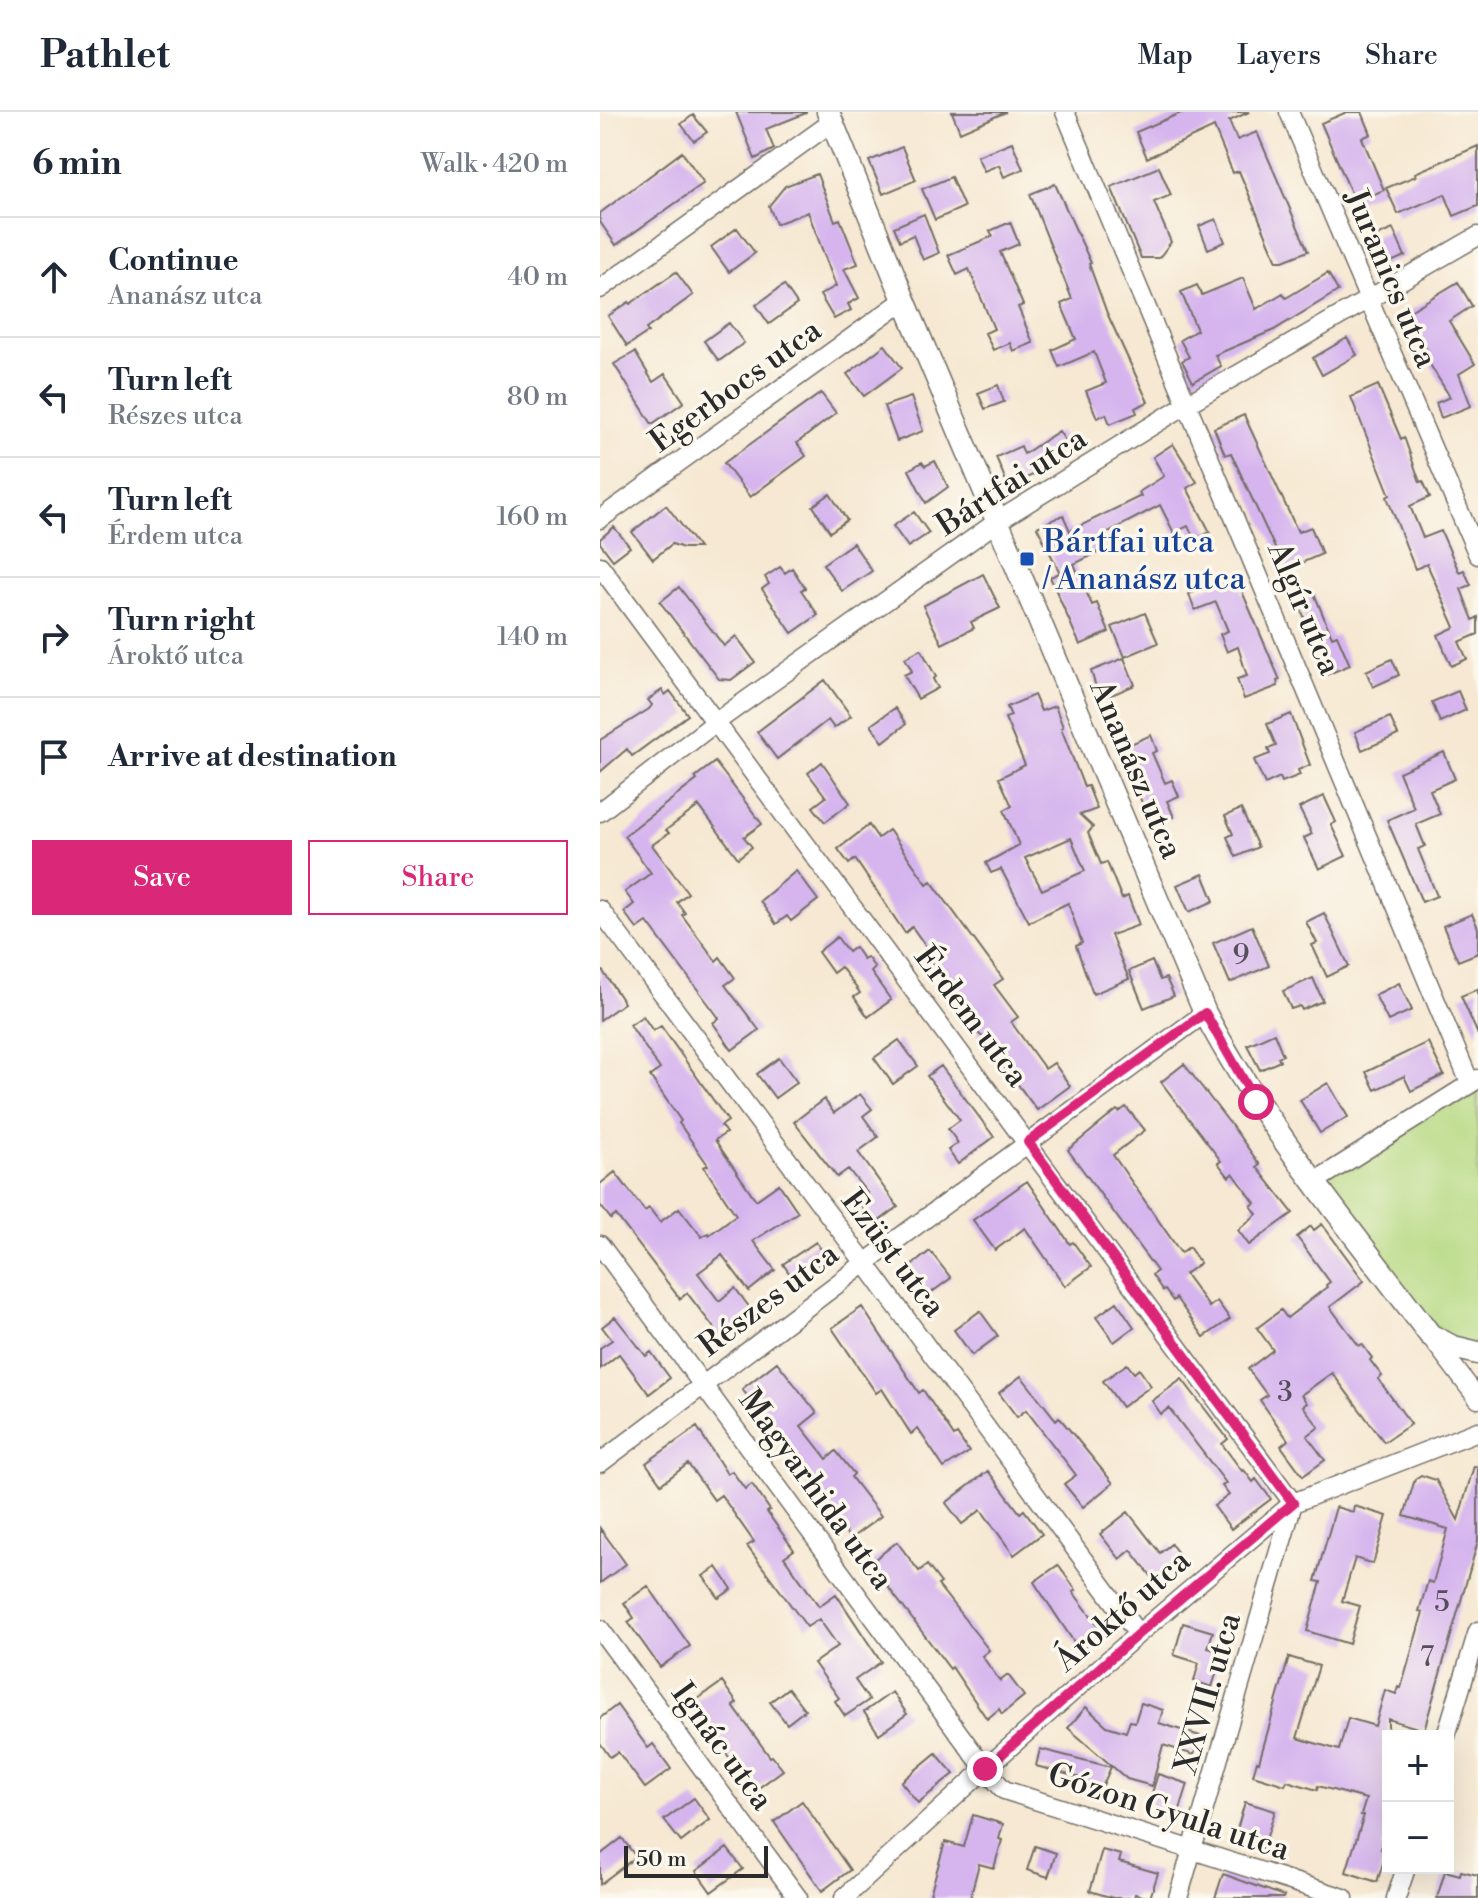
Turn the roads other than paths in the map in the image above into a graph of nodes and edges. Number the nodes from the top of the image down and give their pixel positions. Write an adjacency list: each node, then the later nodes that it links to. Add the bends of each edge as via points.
1 (1065, 112): 8 (street, Algír utca)
2 (1289, 112): 6 (street, Juranics utca)
3 (830, 117): 5 (street); 7 (street, Ananász utca)
4 (1478, 236): 6 (street, Bártfai utca)
5 (600, 289)
6 (1368, 299): 8 (street, Bártfai utca); 11 (street, Juranics utca)
7 (904, 300): 9 (street, Egerbocs utca); 10 (street, Ananász utca)
8 (1187, 404): 10 (street, Bártfai utca); 17 (street, Algír utca)
9 (600, 519)
10 (998, 521): 13 (street, Bártfai utca); 16 (street, Ananász utca)
11 (1478, 555)
12 (600, 566): 13 (street, Érdem utca)
13 (716, 722): 14 (street, Bártfai utca); 18 (street, Érdem utca)
14 (600, 812)
15 (600, 910): 21 (street, Ezüst utca)
16 (1205, 1013): 18 (street, Részes utca); 19 (street, Ananász utca, via 1256,1102)
17 (1474, 1081): 19 (street)
18 (1028, 1142): 21 (street, Részes utca); 28 (street, Érdem utca)
19 (1314, 1182): 22 (street, Ananász utca)
20 (600, 1245): 24 (street, Magyarhida utca)
21 (865, 1263): 24 (street, Részes utca); 31 (street, Ezüst utca)
22 (1430, 1335): 23 (street); 25 (street, Ananász utca)
23 (1478, 1353)
24 (704, 1385): 27 (street, Részes utca); 33 (street, Magyarhida utca)
25 (1478, 1399)
26 (1478, 1431): 28 (street, Ároktő utca)
27 (600, 1463)
28 (1293, 1503): 31 (street, Ároktő utca); 34 (street, XXVII. utca)
29 (600, 1629): 36 (street, Ignác utca)
30 (1478, 1631): 32 (street)
31 (1138, 1634): 33 (street, Ároktő utca)
32 (1448, 1730)
33 (985, 1769): 34 (street, Gózon Gyula utca, via 1004,1790); 37 (street, Ároktő utca)
34 (1193, 1849): 38 (street, XXVII. utca); 39 (street, Gózon Gyula utca)
35 (1404, 1874): 40 (street)
36 (798, 1898)
37 (844, 1898)
38 (1178, 1898)
39 (1344, 1898)
40 (1396, 1898)

